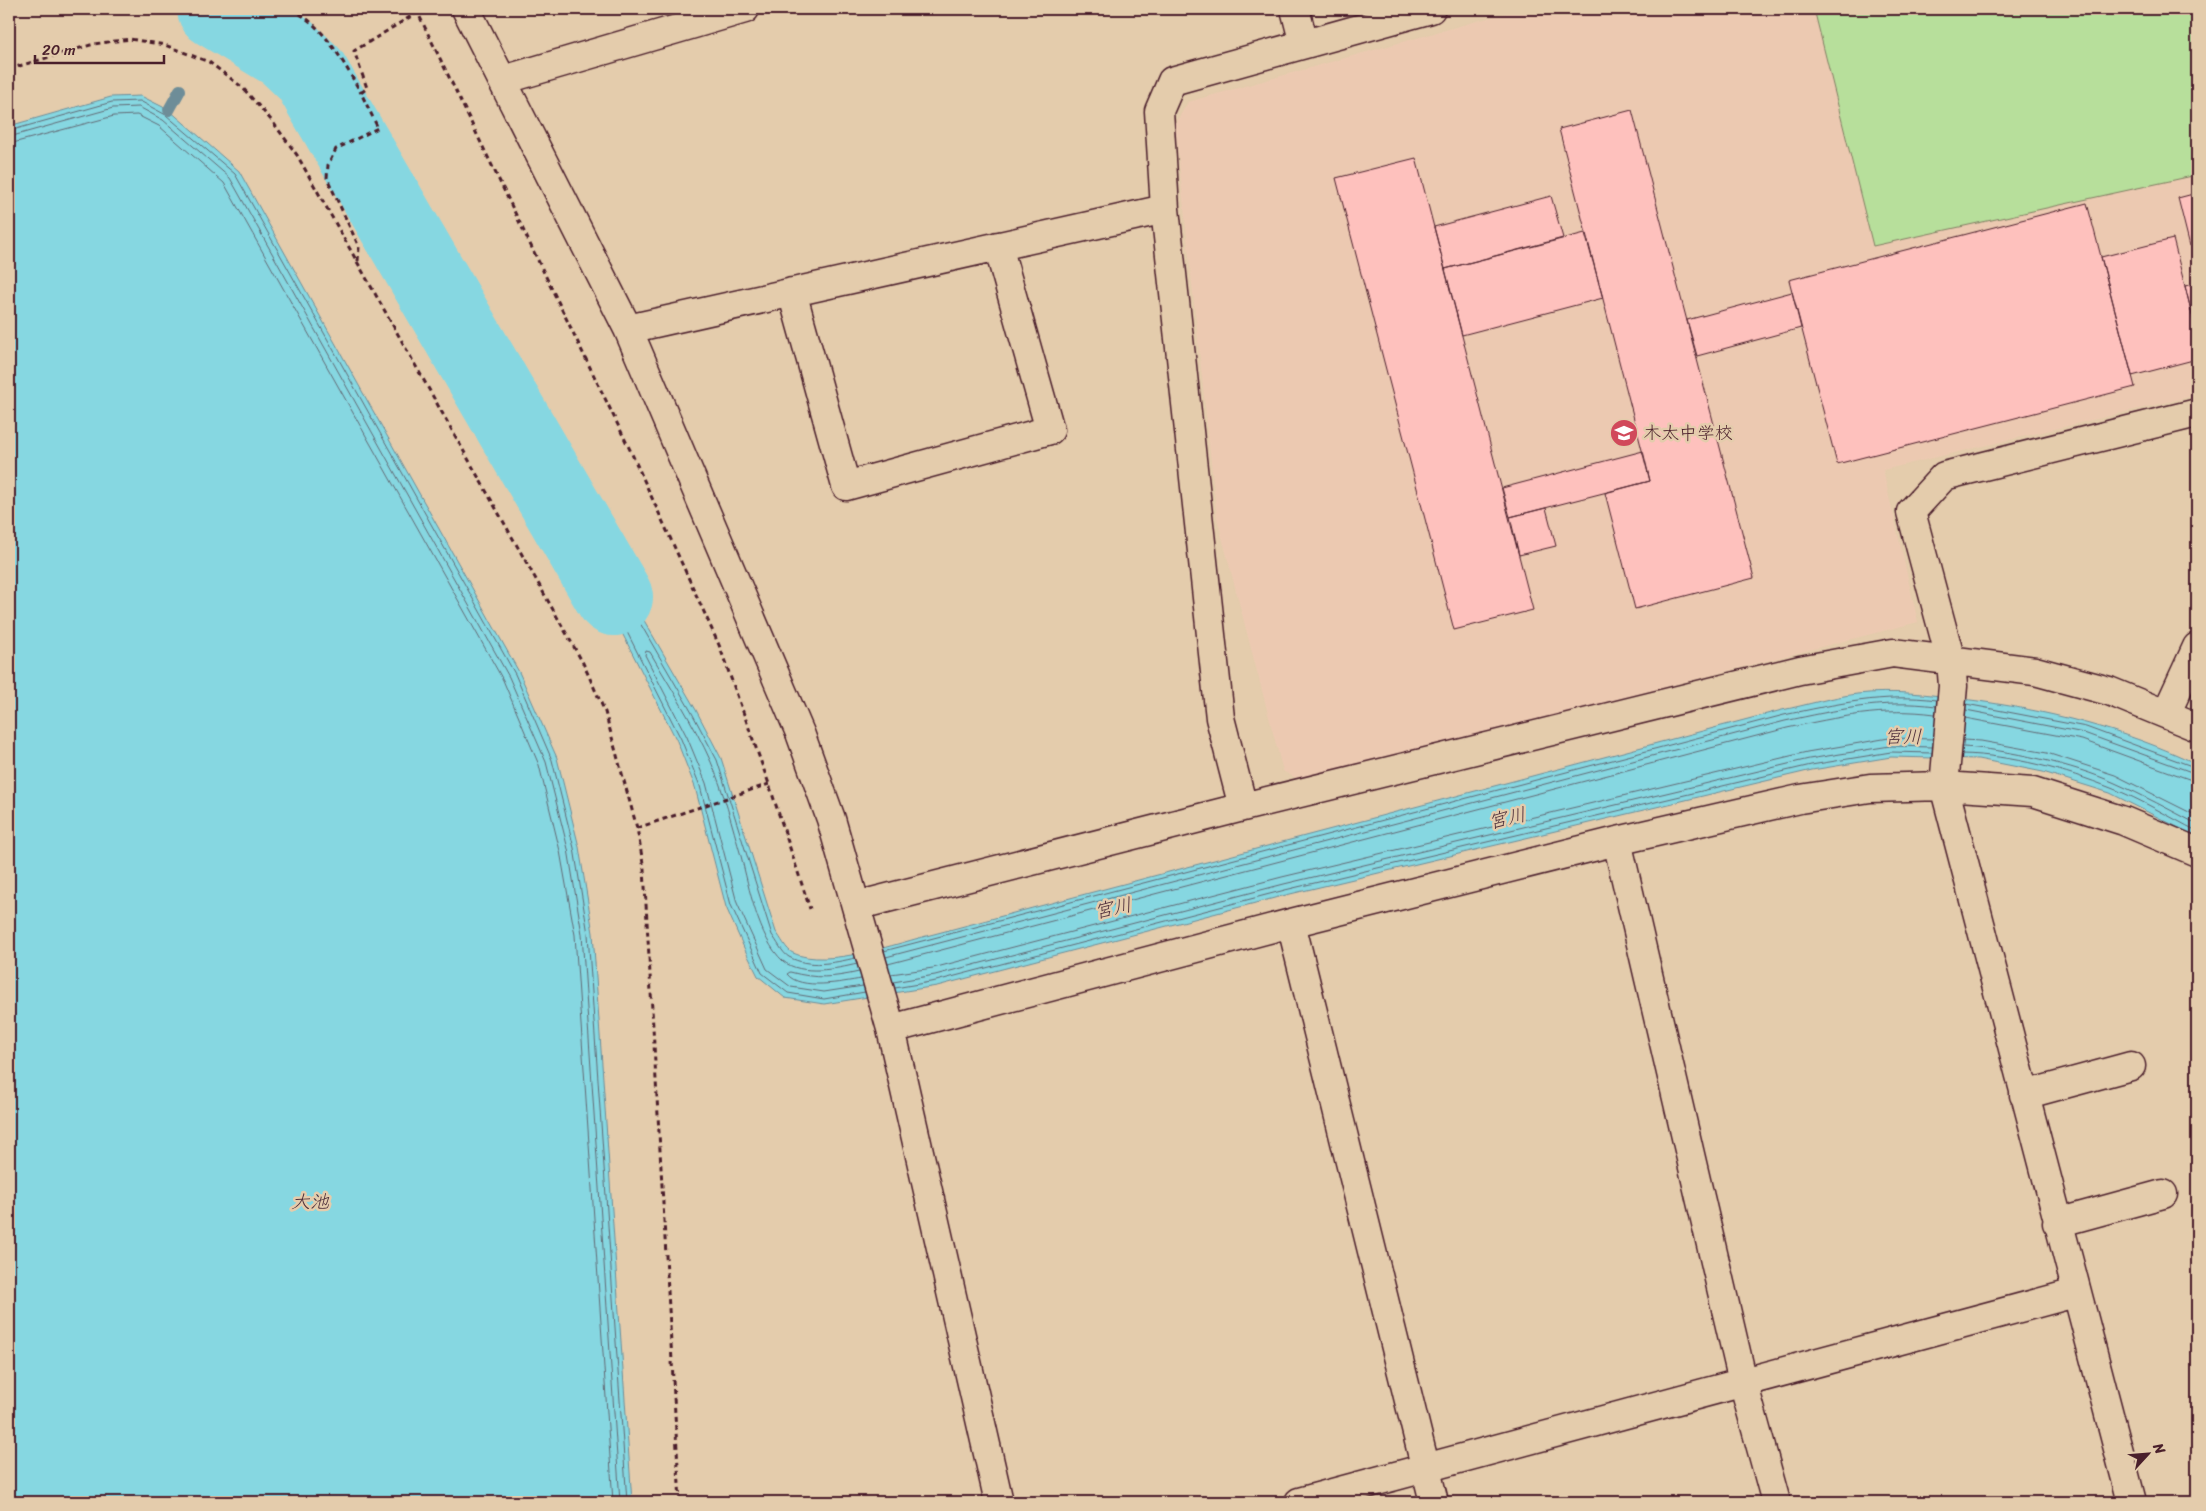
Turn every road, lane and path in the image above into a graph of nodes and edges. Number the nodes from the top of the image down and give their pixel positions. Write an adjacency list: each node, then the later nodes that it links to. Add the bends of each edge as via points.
1 (292, 9): 10 (path, via 322,31)
2 (466, 9): 9 (street)
3 (745, 9): 9 (street)
4 (1294, 9): 7 (street)
5 (1431, 9): 7 (street)
6 (417, 11): 10 (path, via 354,51 367,88); 22 (path, via 632,454 719,645)
7 (1304, 44): 11 (street, via 1172,81 1159,111)
8 (9, 69): 13 (path, via 94,44 130,40 165,45 209,62 242,87 272,121 297,155)
9 (503, 80): 15 (street)
10 (360, 93): 13 (path, via 378,128 336,149 328,165 327,178 359,247)
11 (1165, 209): 12 (street); 23 (street, via 1220,718)
12 (998, 246): 14 (street); 14 (street, via 1050,430 846,486)
13 (358, 262): 24 (path, via 584,664 606,712)
14 (792, 292): 15 (street)
15 (628, 329): 28 (street, via 800,733 831,819)
16 (2197, 413): 18 (street, via 1944,476 1911,512)
17 (2197, 647): 19 (street)
18 (1952, 673): 19 (street, via 2035,671 2109,691); 21 (street); 23 (street, via 1893,654 1800,670)
19 (2166, 714): 20 (street)
20 (2197, 727)
21 (1944, 777): 25 (street, via 1800,799); 26 (street, via 2033,792 2124,821); 32 (street)
22 (769, 784): 24 (path); 27 (path)
23 (1243, 807): 28 (street)
24 (637, 828): 38 (path, via 644,869)
25 (1617, 841): 29 (street); 36 (street)
26 (2197, 852)
27 (810, 909)
28 (858, 915): 30 (street)
29 (1291, 923): 30 (street); 37 (street)
30 (888, 1019): 39 (street)
31 (2131, 1066): 32 (street)
32 (2024, 1095): 34 (street)
33 (2164, 1194): 34 (street)
34 (2057, 1223): 35 (street)
35 (2075, 1293): 36 (street); 43 (street)
36 (1743, 1382): 37 (street); 42 (street)
37 (1425, 1467): 40 (street); 41 (street)
38 (680, 1502)
39 (999, 1502)
40 (1299, 1502)
41 (1434, 1502)
42 (1776, 1502)
43 (2132, 1502)

